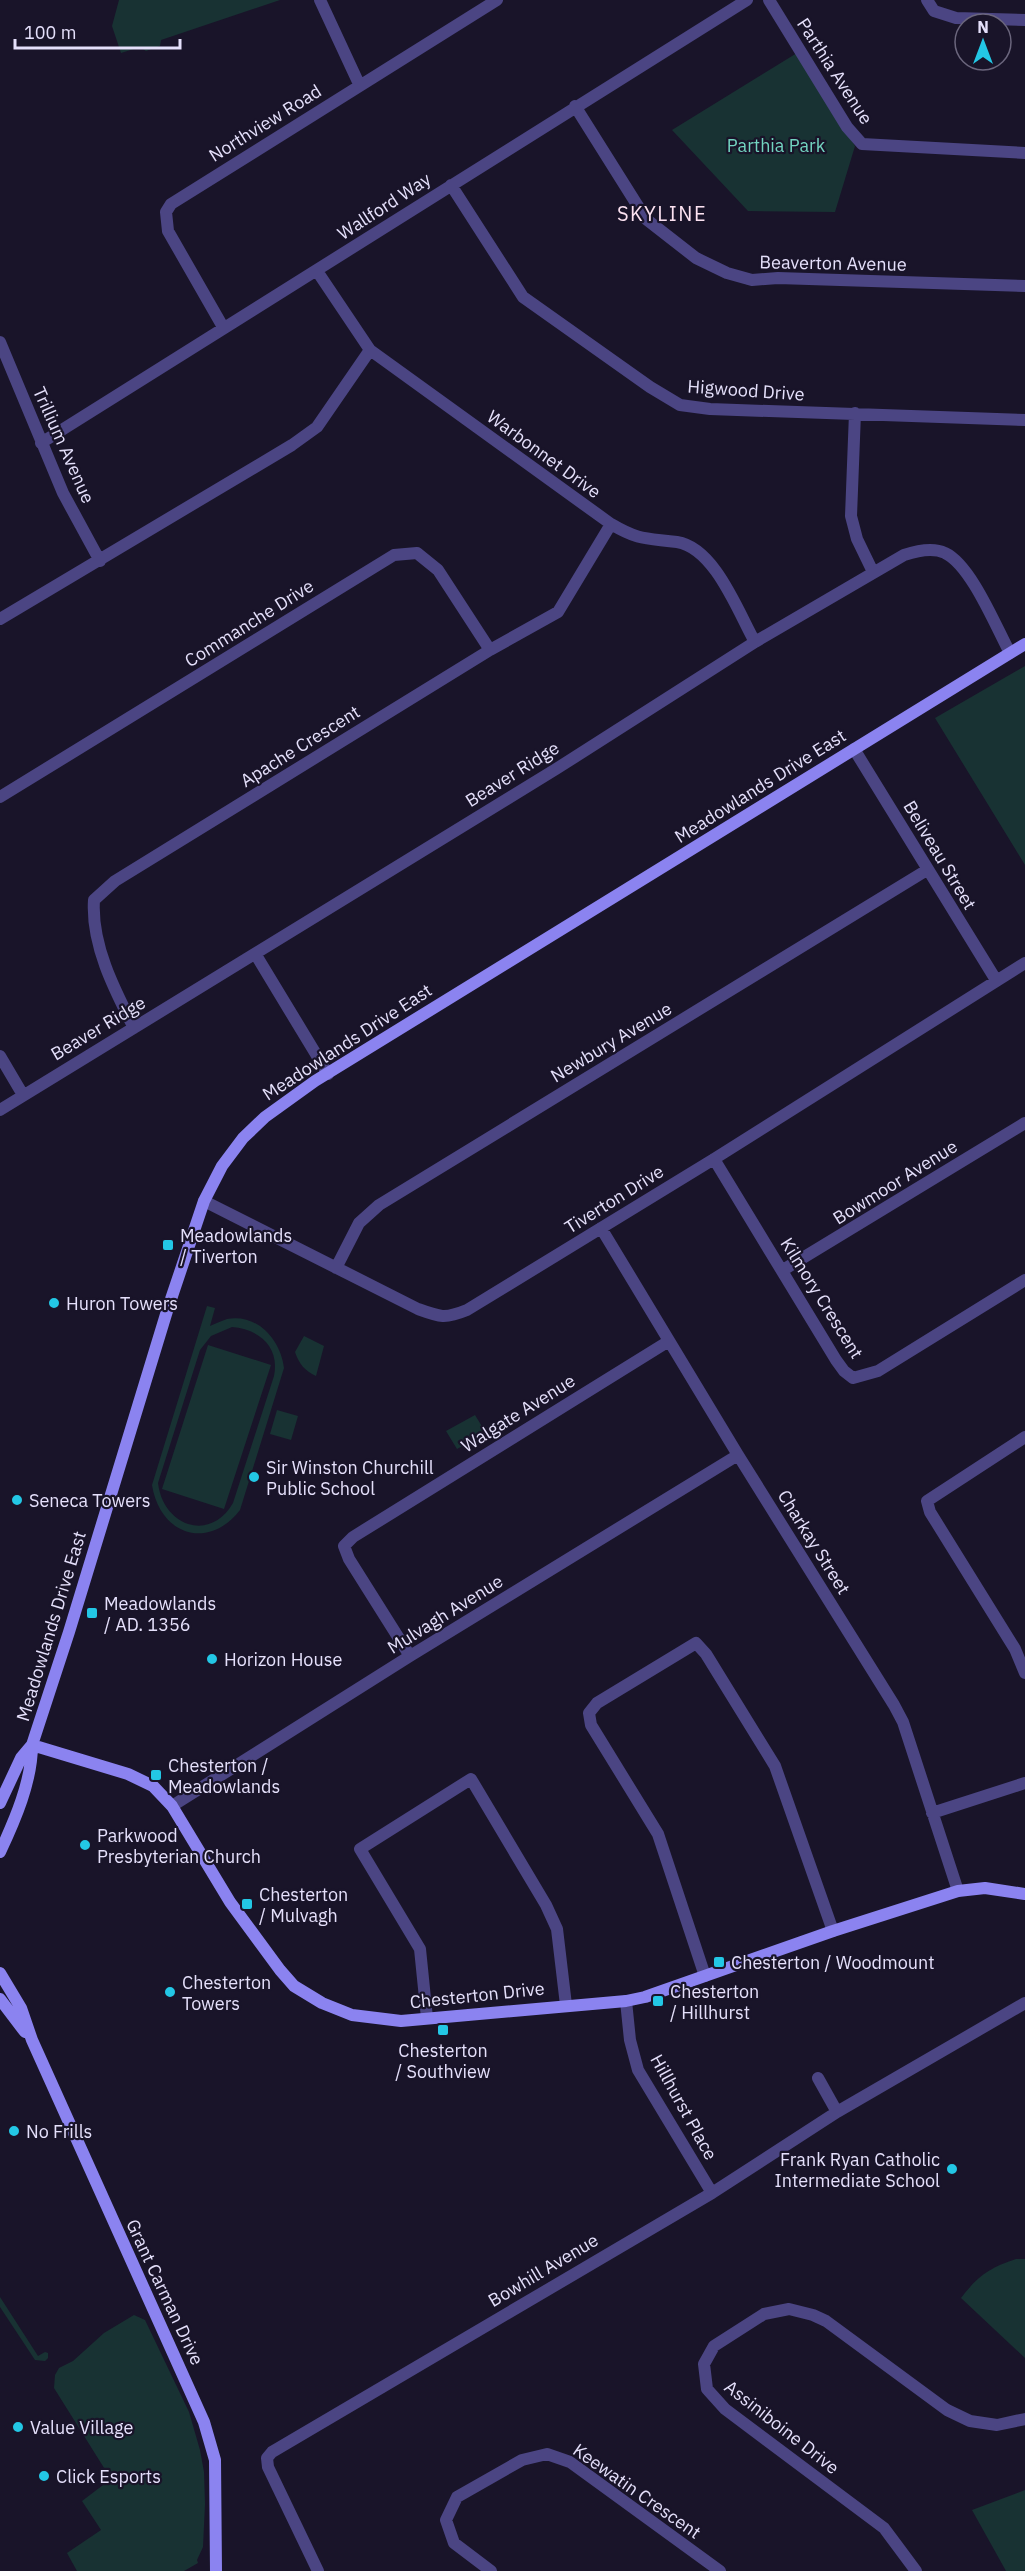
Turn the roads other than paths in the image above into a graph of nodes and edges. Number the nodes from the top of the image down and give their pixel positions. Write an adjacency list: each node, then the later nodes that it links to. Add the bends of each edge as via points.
1 (320, 0): 7 (street)
2 (497, 0): 7 (street, Northview Road)
3 (747, 0): 8 (street, Wallford Way)
4 (769, 0): 9 (street, Parthia Avenue, via 862,144)
5 (927, 0): 6 (street, via 934,11 956,18)
6 (1025, 20)
7 (359, 84): 13 (street, Northview Road, via 179,198 166,212 168,231)
8 (575, 106): 10 (street, Wallford Way); 12 (street, Beaverton Avenue, via 646,219 696,258 727,273 752,280)
9 (1025, 153)
10 (451, 185): 11 (street, Wallford Way); 16 (street, Higwood Drive, via 523,297 680,405 710,410)
11 (317, 270): 13 (street, Wallford Way); 15 (street, Warbonnet Drive)
12 (1025, 286)
13 (223, 327): 18 (street, Wallford Way)
14 (0, 342): 18 (street, Trillium Avenue)
15 (370, 351): 19 (street, Warbonnet Drive); 20 (street, via 317,427)
16 (855, 413): 17 (street, Higwood Drive); 21 (street, via 851,516)
17 (1025, 420)
18 (41, 443): 20 (street, Trillium Avenue)
19 (611, 524): 23 (street, Warbonnet Drive, via 633,537 679,543 703,554); 25 (street, Apache Crescent, via 558,612)
20 (100, 561): 22 (street)
21 (873, 572): 23 (street, Beaver Ridge); 26 (street, Beaver Ridge, via 919,550 944,552 963,567)
22 (0, 619)
23 (755, 642): 30 (street, Beaver Ridge)
24 (1025, 644): 26 (street, Meadowlands Drive East)
25 (490, 650): 28 (street, Commanche Drive, via 438,570 417,553 394,555); 33 (street, Apache Crescent, via 116,881 94,900 93,916 109,978)
26 (1010, 653): 27 (street, Meadowlands Drive East)
27 (854, 749): 29 (street, Beliveau Street); 35 (street, Meadowlands Drive East)
28 (0, 797)
29 (927, 870): 32 (street, Beliveau Street); 42 (street, Newbury Avenue, via 379,1205 359,1223)
30 (256, 955): 33 (street, Beaver Ridge); 35 (street)
31 (1025, 963): 32 (street, Tiverton Drive)
32 (996, 980): 39 (street, Tiverton Drive)
33 (134, 1028): 36 (street, Beaver Ridge)
34 (0, 1056): 36 (street)
35 (328, 1074): 40 (street, Meadowlands Drive East, via 287,1100 243,1138 222,1166)
36 (23, 1095): 37 (street, Beaver Ridge)
37 (0, 1110)
38 (1025, 1123): 43 (street, Bowmoor Avenue)
39 (714, 1159): 41 (street, Tiverton Drive); 43 (street, Kilmory Crescent)
40 (204, 1202): 42 (street, Tiverton Drive); 50 (street, Meadowlands Drive East)
41 (601, 1228): 42 (street, Tiverton Drive, via 467,1310 442,1318 418,1310); 45 (street, Charkay Street)
42 (336, 1268)
43 (783, 1270): 44 (street, Kilmory Crescent, via 836,1360 854,1378 878,1371)
44 (1025, 1280)
45 (669, 1341): 47 (street, Charkay Street); 48 (street, Walgate Avenue, via 352,1537 344,1546)
46 (1025, 1437): 49 (street, via 927,1501 930,1512 1015,1649)
47 (738, 1455): 48 (street, Mulvagh Avenue); 54 (street, Charkay Street, via 894,1705)
48 (410, 1656): 53 (street, Mulvagh Avenue)
49 (1025, 1673)
50 (32, 1745): 52 (street, Meadowlands Drive East, via 21,1758); 53 (street, Chesterton Drive, via 128,1774 153,1786); 55 (street, Meadowlands Drive East, via 32,1762)
51 (1025, 1783): 54 (street)
52 (0, 1803)
53 (172, 1806): 65 (street, Chesterton Drive, via 230,1902 294,1986 352,2015 401,2020)
54 (932, 1813): 56 (street, Charkay Street)
55 (0, 1852)
56 (958, 1891): 57 (street, Chesterton Drive, via 985,1888); 58 (street, Chesterton Drive)
57 (1025, 1894)
58 (833, 1931): 60 (street, Chesterton Drive); 60 (street, via 775,1766 696,1643 597,1703 589,1713 591,1725 658,1834)
59 (0, 1973): 66 (street, Grant Carman Drive, via 21,2008)
60 (705, 1976): 62 (street, Chesterton Drive)
61 (0, 1999): 66 (street, Grant Carman Drive)
62 (626, 2001): 64 (street, Chesterton Drive); 69 (street, Hillhurst Place, via 630,2040 639,2070)
63 (1025, 2003): 68 (street, Bowhill Avenue)
64 (566, 2005): 65 (street, Chesterton Drive); 65 (street, via 556,1929 546,1905 471,1779 360,1849 420,1949)
65 (427, 2018)
66 (32, 2040): 71 (street, Grant Carman Drive, via 207,2430 215,2460)
67 (818, 2078): 68 (street)
68 (837, 2112): 69 (street, Bowhill Avenue)
69 (712, 2193): 72 (street, Bowhill Avenue, via 272,2452 267,2458 268,2467)
70 (1025, 2419): 75 (street, Assiniboine Drive, via 997,2425 970,2421 947,2410 813,2314 789,2309 764,2314 714,2346 704,2364 707,2389 725,2409 884,2528)
71 (216, 2571)
72 (318, 2571)
73 (491, 2571): 74 (street, Keewatin Crescent, via 454,2543 446,2520 457,2497 522,2460 547,2454 570,2462)
74 (720, 2571)
75 (916, 2571)

